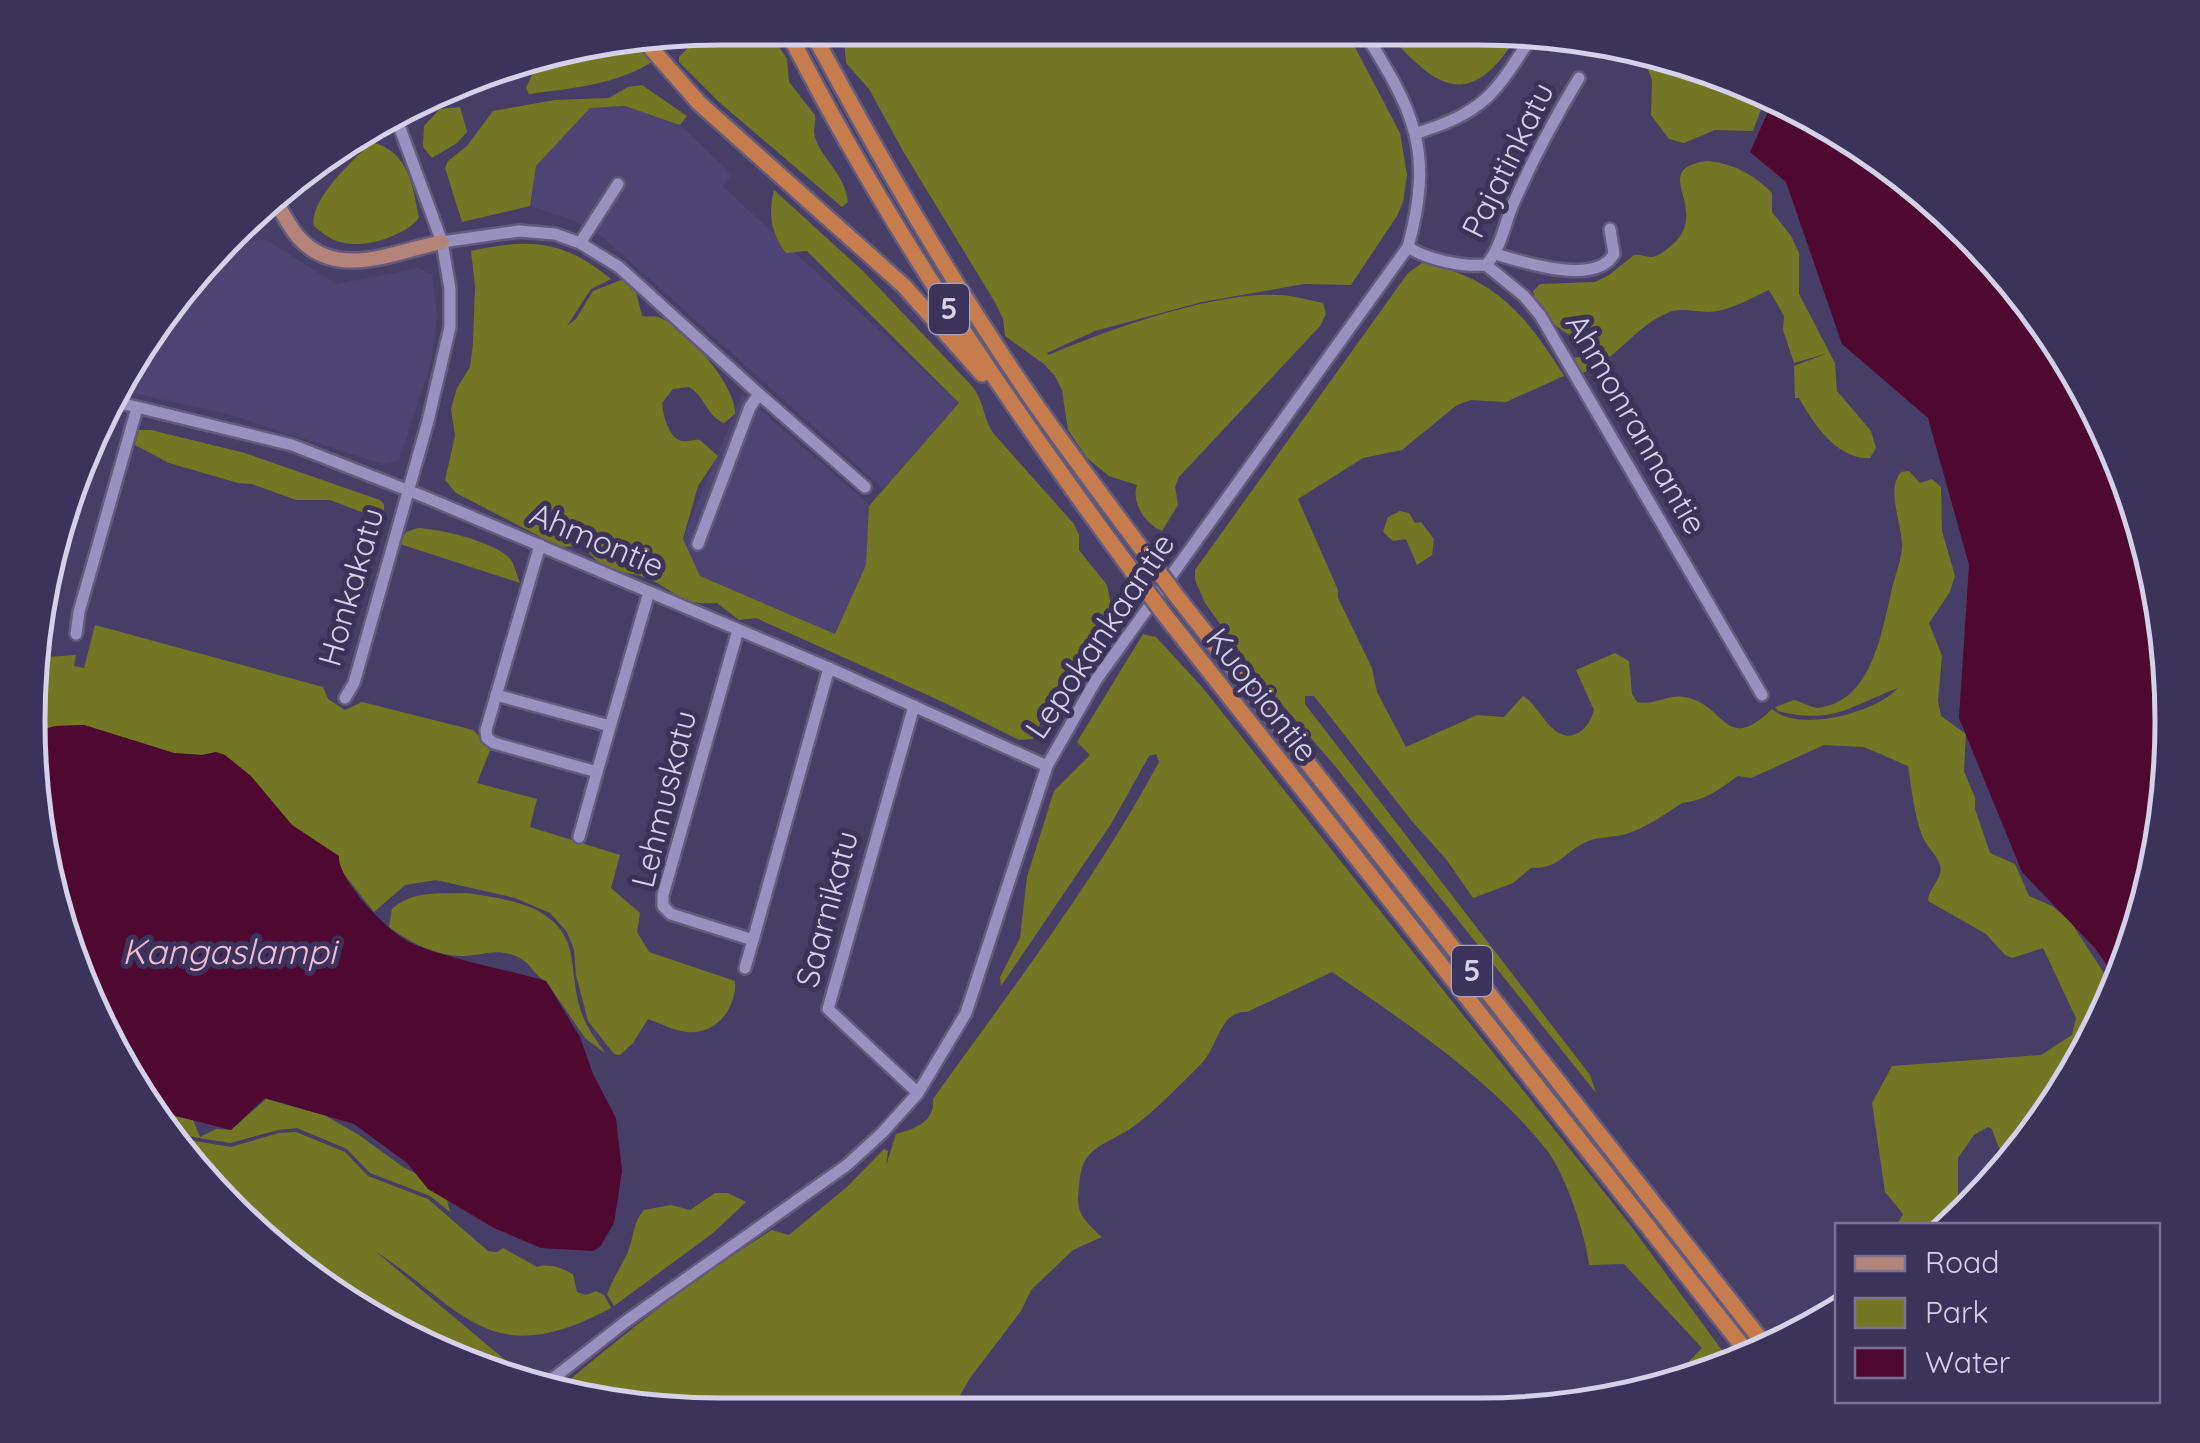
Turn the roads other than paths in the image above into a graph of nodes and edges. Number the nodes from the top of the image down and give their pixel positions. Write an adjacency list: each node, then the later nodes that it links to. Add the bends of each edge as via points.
1 (795, 45): 22 (highway, Kuopiontie / 5, via 852,152)
2 (819, 45): 9 (highway, Kuopiontie / 5)
3 (828, 45): 9 (highway)
4 (1372, 45): 10 (street, Lepokankaantie)
5 (1525, 46): 10 (street, via 1478,107)
6 (652, 49): 22 (highway, via 699,103 904,286)
7 (1579, 78): 17 (street, Pajatinkatu, via 1548,129)
8 (399, 127): 14 (street, Honkakatu)
9 (864, 131): 42 (highway, Kuopiontie / 5, bridge, via 1026,390 1146,556)
10 (1417, 133): 16 (street, Lepokankaantie, via 1420,190)
11 (618, 184): 15 (street)
12 (281, 208): 14 (main road, via 304,243 339,261)
13 (1610, 229): 17 (street, via 1614,254 1596,269)
14 (442, 242): 15 (street, via 531,231); 24 (street, Honkakatu, via 450,327)
15 (580, 242): 19 (street, via 618,266)
16 (1408, 247): 18 (street); 36 (street, Lepokankaantie, via 1130,630)
17 (1496, 254): 18 (street, Pajatinkatu)
18 (1486, 265): 32 (street, Ahmonrannantie, via 1524,296 1557,341)
19 (759, 394): 23 (street); 25 (street)
20 (124, 404): 21 (street, Ahmontie)
21 (137, 408): 24 (street, Ahmontie, via 292,445); 29 (street)
22 (1022, 421): 43 (highway, Kuopiontie / 5, bridge, via 1164,614)
23 (865, 488)
24 (408, 490): 26 (street, Ahmontie); 33 (street, Honkakatu)
25 (698, 544)
26 (540, 545): 27 (street, Ahmontie); 31 (street)
27 (649, 592): 28 (street, Ahmontie); 35 (street)
28 (738, 630): 30 (street, Ahmontie); 39 (street, Lehmuskatu, via 662,900 671,914)
29 (76, 634)
30 (828, 668): 34 (street, Ahmontie); 39 (street)
31 (496, 695): 35 (street); 37 (street, via 490,741)
32 (1762, 695)
33 (345, 698)
34 (914, 706): 36 (street, Ahmontie); 41 (street, Saarnikatu, via 828,1009)
35 (610, 726): 37 (street)
36 (1047, 766): 41 (street, Lepokankaantie, via 974,994)
37 (597, 772): 38 (street)
38 (578, 838)
39 (753, 940): 40 (street)
40 (745, 968)
41 (918, 1093): 44 (street, Lepokankaantie, via 847,1164)
42 (1759, 1337)
43 (1741, 1345)
44 (555, 1377)

